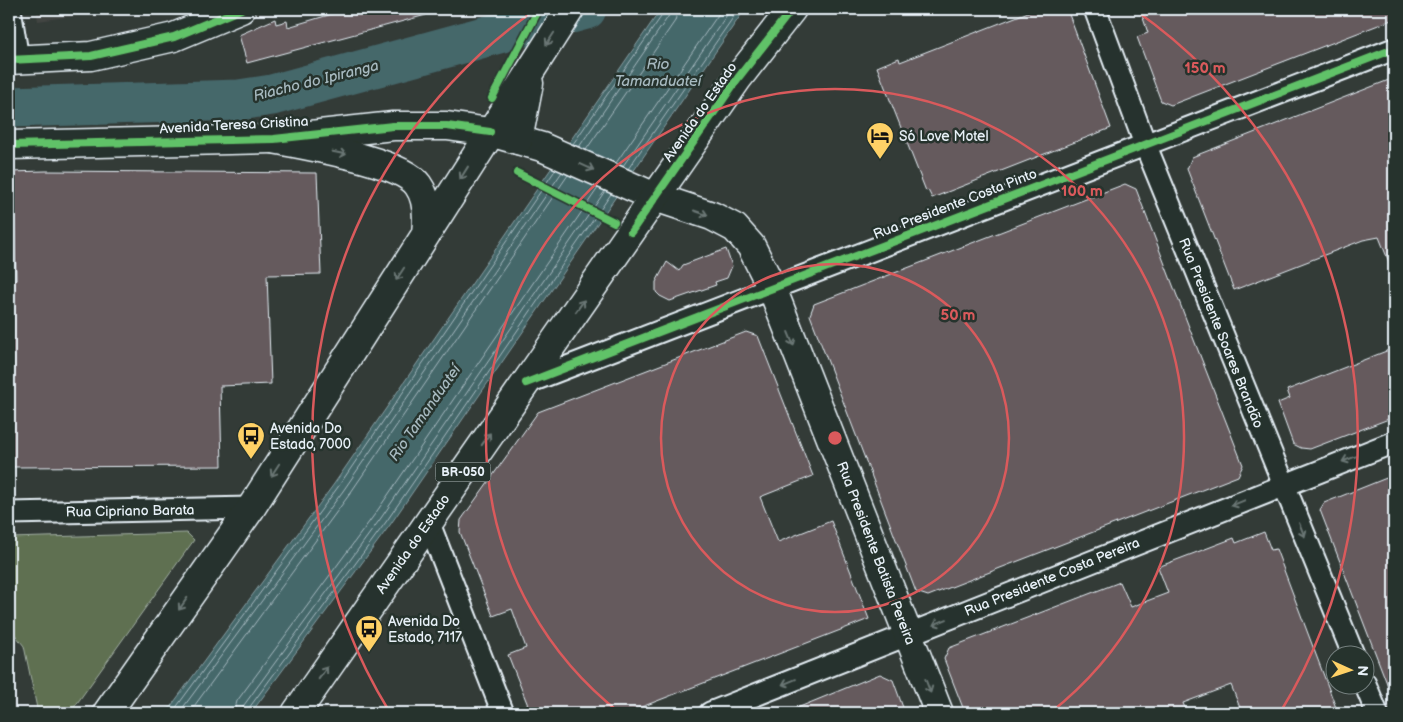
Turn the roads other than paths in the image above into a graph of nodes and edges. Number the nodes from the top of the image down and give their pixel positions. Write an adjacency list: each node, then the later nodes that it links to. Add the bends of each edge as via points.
1 (10, 9): 7 (street)
2 (241, 9): 7 (main road, via 174,37 91,56)
3 (570, 9): 8 (main road, one-way to 8)
4 (792, 9): 14 (main road, Avenida do Estado / BR-050)
5 (1095, 9): 12 (street, Rua Presidente Soares Brandão)
6 (1394, 49): 12 (street, Rua Presidente Costa Pinto)
7 (13, 60)
8 (531, 69): 9 (main road); 11 (main road)
9 (490, 132): 10 (main road, Avenida Teresa Cristina, via 447,126 393,126); 11 (main road, Avenida Teresa Cristina); 15 (main road, one-way to 15)
10 (274, 139): 13 (main road, Avenida Teresa Cristina); 15 (main road, one-way to 15, via 372,160 403,172 417,183 422,192 428,212)
11 (530, 143): 14 (main road, Avenida Teresa Cristina, one-way to 14)
12 (1145, 144): 16 (street, Rua Presidente Costa Pinto); 19 (street, Rua Presidente Soares Brandão)
13 (9, 145)
14 (648, 194): 16 (main road, Rua Presidente Batista Pereira, one-way to 16, via 712,216 735,228 751,246); 17 (main road, Avenida do Estado / BR-050, one-way to 14)
15 (426, 233): 20 (main road, one-way to 20)
16 (772, 288): 17 (street, Rua Presidente Costa Pinto); 23 (main road, Rua Presidente Batista Pereira, one-way to 23)
17 (526, 384): 22 (main road, Avenida do Estado / BR-050, one-way to 17)
18 (1394, 442): 19 (street, Rua Presidente Costa Pereira, one-way to 19)
19 (1283, 485): 23 (street, Rua Presidente Costa Pereira, one-way to 23); 24 (street, Rua Presidente Soares Brandão, one-way to 24)
20 (251, 508): 21 (street, Rua Cipriano Barata); 26 (main road, one-way to 26)
21 (9, 514)
22 (428, 521): 27 (main road, Avenida do Estado / BR-050, one-way to 22); 28 (street)
23 (908, 635): 29 (street, Rua Presidente Costa Pereira, one-way to 29); 30 (main road, Rua Presidente Batista Pereira, one-way to 30)
24 (1349, 644)
25 (1369, 694): 31 (street)
26 (107, 713)
27 (296, 713)
28 (503, 713)
29 (710, 713)
30 (939, 713)
31 (1377, 713)

